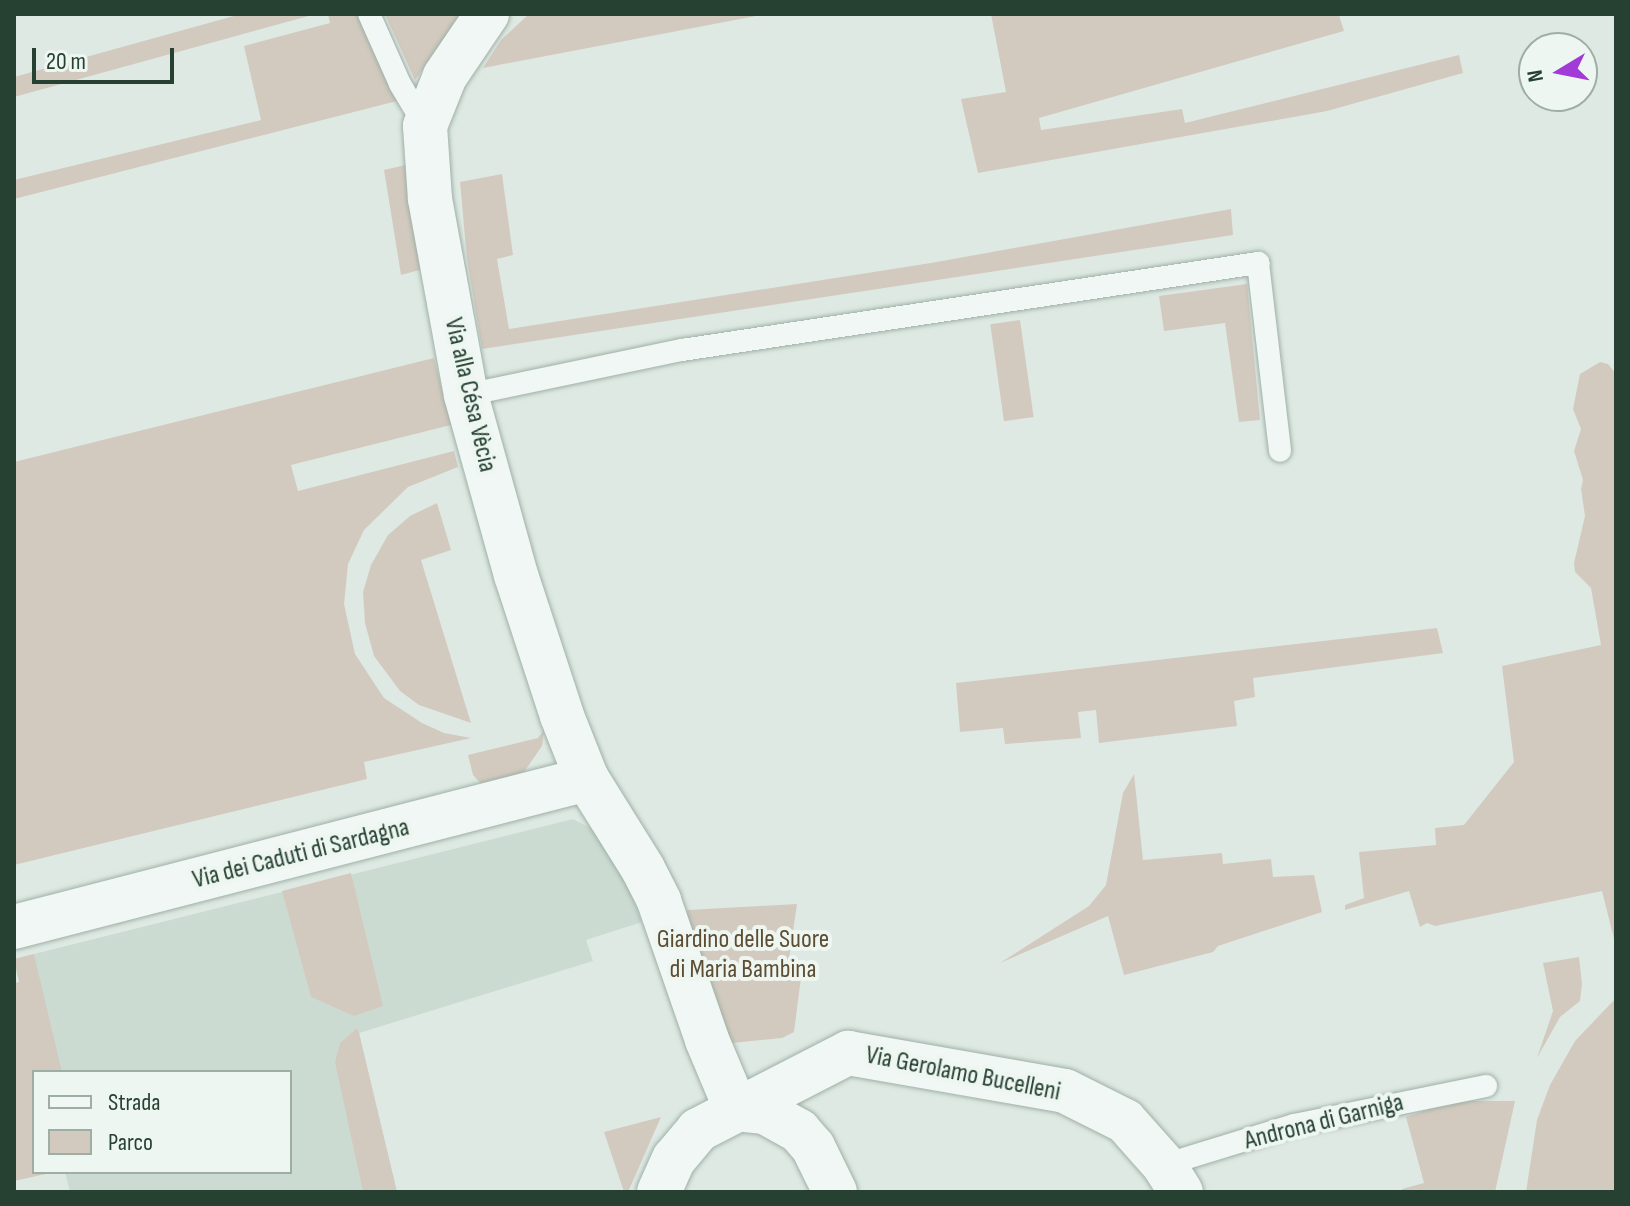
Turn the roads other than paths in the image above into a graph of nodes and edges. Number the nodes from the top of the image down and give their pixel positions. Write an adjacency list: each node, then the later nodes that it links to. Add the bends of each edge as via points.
1 (369, 14): 3 (lane)
2 (487, 14): 3 (street, Via alla Césa Vècia, via 445,76)
3 (425, 126): 4 (street, Via alla Césa Vècia, via 430,199)
4 (466, 395): 5 (lane, via 682,350 1258,263); 6 (street, Via alla Césa Vècia, via 516,575)
5 (1280, 451)
6 (587, 779): 7 (street, Via dei Caduti di Sardagna); 9 (street, Via alla Césa Vècia, via 659,901)
7 (14, 927)
8 (1486, 1086): 10 (lane, Androna di Garniga, via 1294,1125)
9 (736, 1109): 10 (street, Via Gerolamo Bucelleni, via 848,1053 1065,1091 1125,1121); 11 (street, via 698,1130 674,1159); 12 (street, via 765,1112 799,1131)
10 (1173, 1178)
11 (659, 1192)
12 (835, 1192)

